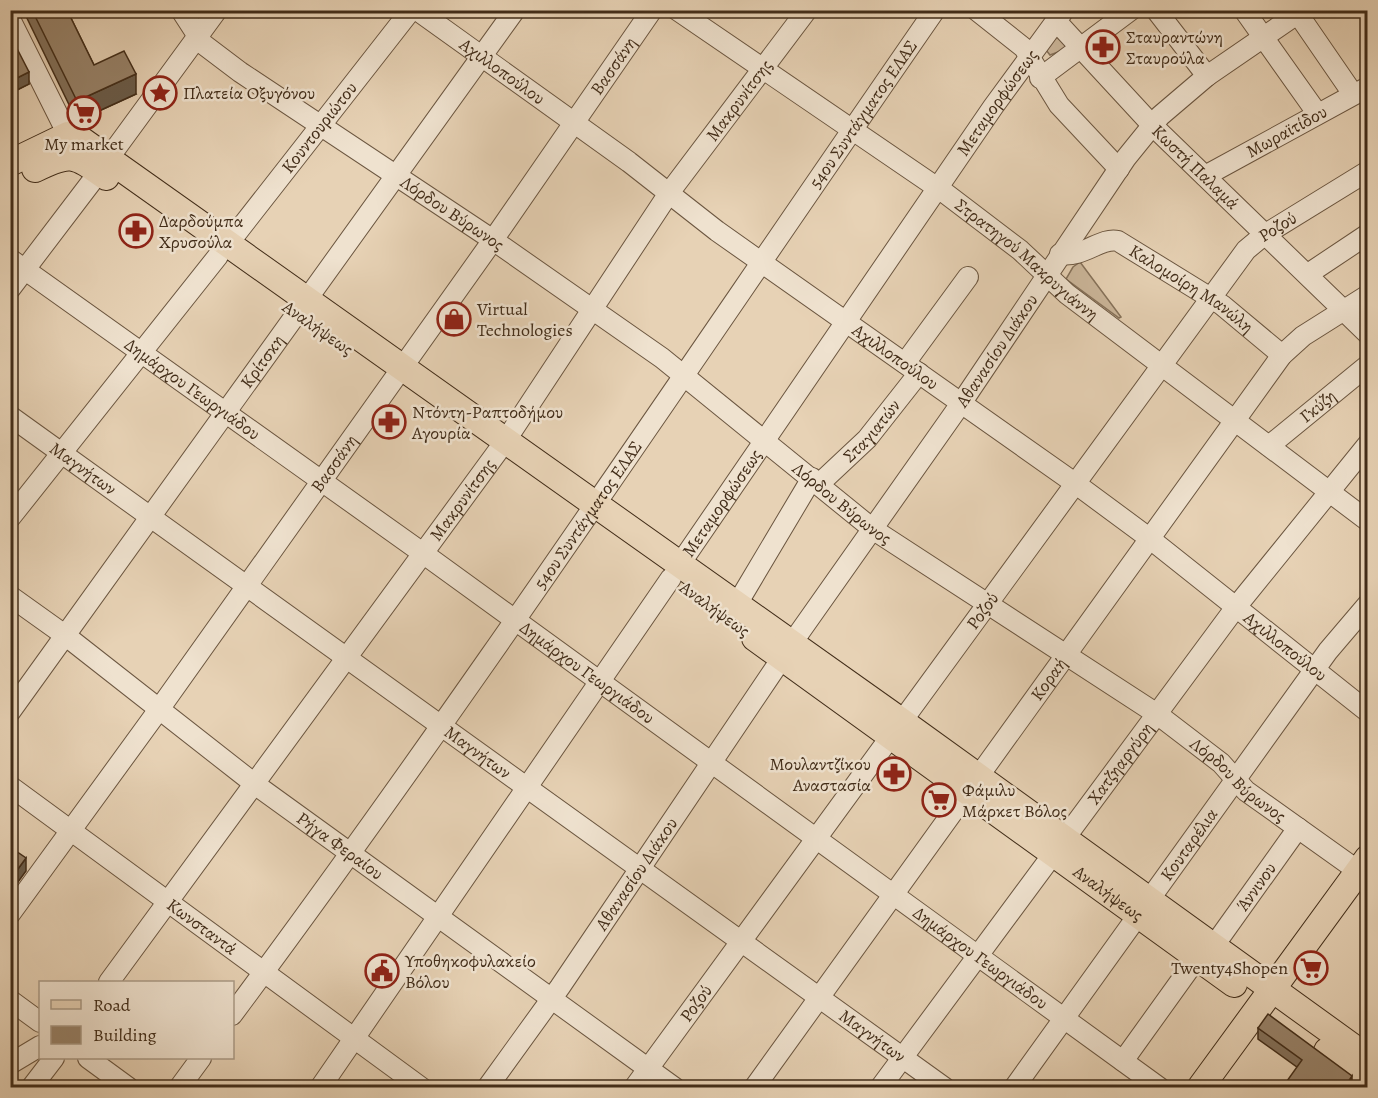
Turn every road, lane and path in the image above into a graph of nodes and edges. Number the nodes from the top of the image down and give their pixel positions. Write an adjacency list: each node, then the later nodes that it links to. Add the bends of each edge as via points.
1 (181, 10): 17 (street, Λόρδου Βύρωνος)
2 (217, 10): 17 (street)
3 (411, 10): 29 (street, Κουντουριώτου)
4 (417, 10): 20 (street, Αχιλλοπούλου)
5 (515, 10): 20 (street, Κρίτσκη)
6 (652, 10): 27 (street, Βασσάνη)
7 (678, 10): 22 (street, Στρατηγού Μακρυγιάννη)
8 (807, 10): 22 (street, Μακρυνίτσης)
9 (935, 10): 30 (street, 54ου Συντάγματος ΕΛΑΣ)
10 (976, 10): 21 (street)
11 (1131, 10): 19 (street)
12 (1156, 10): 23 (street)
13 (1244, 10): 18 (street)
14 (1300, 12): 18 (street, Αθανασίου Διάκου); 25 (street)
15 (1060, 16): 19 (street, Κωστή Παλαμά); 21 (street, Μεταμορφώσεως)
16 (10, 19): 31 (street)
17 (198, 37): 29 (street, Λόρδου Βύρωνος, via 240,72); 33 (street)
18 (1263, 38): 23 (street, Αθανασίου Διάκου); 26 (street)
19 (1081, 49): 24 (street); 28 (street, Κωστή Παλαμά)
20 (482, 57): 27 (street, Αχιλλοπούλου); 36 (street, Κρίτσκη)
21 (1030, 57): 24 (street); 39 (street, Μεταμορφώσεως)
22 (762, 68): 30 (street, Στρατηγού Μακρυγιάννη); 40 (street, Μακρυνίτσης)
23 (1207, 76): 28 (street, Αθανασίου Διάκου)
24 (1040, 78): 34 (street, via 1059,105)
25 (1360, 91): 26 (street, Μωραϊτίδου)
26 (1317, 113): 37 (street, Μωραϊτίδου)
27 (576, 123): 40 (street, Αχιλλοπούλου); 43 (street, Βασσάνη)
28 (1152, 125): 34 (street, Αθανασίου Διάκου); 37 (street, Κωστή Παλαμά)
29 (322, 127): 36 (street, Λόρδου Βύρωνος); 44 (street, Κουντουριώτου)
30 (852, 130): 39 (street, Στρατηγού Μακρυγιάννη); 46 (street, 54ου Συντάγματος ΕΛΑΣ)
31 (68, 135): 32 (main road); 33 (main road, Αναλήψεως, via 80,139)
32 (10, 163)
33 (96, 164): 38 (main road, via 60,156); 44 (main road, Αναλήψεως); 47 (street)
34 (1119, 169): 45 (street, Αθανασίου Διάκου)
35 (1368, 171): 42 (street, Ροζού)
36 (398, 176): 43 (street, Λόρδου Βύρωνος); 54 (street, Κρίτσκη)
37 (1205, 176): 42 (street, Κωστή Παλαμά)
38 (10, 181)
39 (938, 188): 49 (street, Στρατηγού Μακρυγιάννη, via 1020,250); 57 (street, Μεταμορφώσεως)
40 (669, 193): 46 (street, Αχιλλοπούλου); 55 (street, Μακρυνίτσης)
41 (1368, 234): 48 (street)
42 (1264, 235): 48 (street, Κωστή Παλαμά); 53 (street, Ροζού, via 1246,250)
43 (493, 240): 55 (street, Λόρδου Βύρωνος); 64 (street, Βασσάνη)
44 (223, 250): 54 (main road, Αναλήψεως); 59 (street, Κουντουριώτου)
45 (1060, 254): 49 (street, Αθανασίου Διάκου); 53 (street, Καλομοίρη Μανώλη, via 1082,253 1115,240)
46 (761, 261): 57 (street, Αχιλλοπούλου); 65 (street, 54ου Συντάγματος ΕΛΑΣ)
47 (18, 264): 51 (street); 59 (street, Δημάρχου Γεωργιάδου)
48 (1308, 274): 56 (street, Κωστή Παλαμά)
49 (1046, 275): 61 (street, Στρατηγού Μακρυγιάννη); 66 (street, Αθανασίου Διάκου)
50 (968, 277): 63 (street, Σταγιατών)
51 (10, 289)
52 (1368, 295): 56 (street, Κοραή)
53 (1209, 297): 60 (street, Καλομοίρη Μανώλη); 61 (street, Ροζού)
54 (302, 306): 64 (main road, Αναλήψεως); 67 (street, Κρίτσκη)
55 (592, 309): 65 (street, Λόρδου Βύρωνος); 73 (street, Μακρυνίτσης)
56 (1345, 310): 58 (street, Κωστή Παλαμά); 60 (street, Κοραή, via 1303,336)
57 (848, 323): 63 (street, Αχιλλοπούλου); 70 (street, Μεταμορφώσεως)
58 (1368, 333)
59 (141, 351): 67 (street, Δημάρχου Γεωργιάδου); 74 (street, Κουντουριώτου)
60 (1282, 355): 69 (street, Κοραή)
61 (1162, 364): 69 (street, Στρατηγού Μακρυγιάννη); 77 (street, Ροζού)
62 (1368, 365): 72 (street, Γκύζη)
63 (912, 368): 66 (street, Αχιλλοπούλου); 76 (street, Σταγιατών, via 867,439)
64 (397, 374): 73 (main road, Αναλήψεως); 75 (street, Βασσάνη)
65 (685, 374): 70 (street, Λόρδου Βύρωνος); 79 (street, 54ου Συντάγματος ΕΛΑΣ)
66 (962, 402): 77 (street, Αχιλλοπούλου); 83 (street, Αθανασίου Διάκου)
67 (227, 413): 75 (street, Δημάρχου Γεωργιάδου); 80 (street, Κρίτσκη)
68 (10, 416): 74 (street, Μαγνήτων)
69 (1235, 421): 72 (street, Στρατηγού Μακρυγιάννη); 84 (street, Κοραή)
70 (766, 441): 76 (street, Λόρδου Βύρωνος); 86 (street, Μεταμορφώσεως)
71 (1368, 444): 78 (street, Χατζηαργύρη)
72 (1269, 446): 78 (street, Στρατηγού Μακρυγιάννη)
73 (501, 447): 79 (main road, Αναλήψεως); 85 (street, Μακρυνίτσης)
74 (62, 453): 80 (street, Μαγνήτων); 81 (street, Κουντουριώτου)
75 (321, 480): 85 (street, Δημάρχου Γεωργιάδου); 87 (street, Βασσάνη)
76 (816, 481): 83 (street, Λόρδου Βύρωνος); 90 (street, Σταγιατών)
77 (1076, 484): 84 (street, Αχιλλοπούλου); 89 (street, Ροζού)
78 (1328, 492): 82 (street, Στρατηγού Μακρυγιάννη); 92 (street, Χατζηαργύρη)
79 (592, 512): 86 (main road, Αναλήψεως); 93 (street, 54ου Συντάγματος ΕΛΑΣ)
80 (151, 516): 87 (street, Μαγνήτων); 94 (street, Κρίτσκη)
81 (10, 519)
82 (1368, 521)
83 (874, 530): 89 (street, Λόρδου Βύρωνος); 95 (street, Αθανασίου Διάκου)
84 (1149, 538): 92 (street, Αχιλλοπούλου); 96 (street, Κοραή)
85 (424, 554): 93 (street, Δημάρχου Γεωργιάδου); 97 (street, Μακρυνίτσης)
86 (676, 571): 90 (main road, Αναλήψεως); 95 (main road, Αναλήψεως); 99 (street, Μεταμορφώσεως)
87 (246, 585): 97 (street, Μαγνήτων); 100 (street, Βασσάνη)
88 (10, 596): 94 (street, Ρήγα Φεραίου)
89 (988, 603): 96 (street, Λόρδου Βύρωνος); 105 (street, Ροζού)
90 (737, 604): 95 (main road, Αναλήψεως)
91 (1368, 604): 98 (street, Κουταρέλια)
92 (1236, 607): 98 (street, Αχιλλοπούλου); 103 (street, Χατζηαργύρη)
93 (517, 621): 99 (street, Δημάρχου Γεωργιάδου); 104 (street, 54ου Συντάγματος ΕΛΑΣ)
94 (66, 636): 100 (street, Ρήγα Φεραίου); 101 (street, Κρίτσκη)
95 (787, 651): 105 (main road, Αναλήψεως); 106 (street, Αθανασίου Διάκου)
96 (1065, 655): 103 (street, Λόρδου Βύρωνος); 108 (street, Κοραή)
97 (348, 658): 104 (street, Μαγνήτων); 109 (street, Μακρυνίτσης)
98 (1314, 670): 102 (street, Αχιλλοπούλου); 107 (street, Κουταρέλια)
99 (600, 681): 106 (street, Δημάρχου Γεωργιάδου); 111 (street, Μεταμορφώσεως)
100 (160, 708): 109 (street, Ρήγα Φεραίου); 113 (street, Βασσάνη)
101 (10, 712)
102 (1368, 712)
103 (1157, 714): 107 (street, Λόρδου Βύρωνος, via 1221,763); 115 (street, Χατζηαργύρη)
104 (443, 726): 111 (street, Μαγνήτων); 116 (street, 54ου Συντάγματος ΕΛΑΣ)
105 (896, 729): 108 (main road, Αναλήψεως); 114 (street, Ροζού)
106 (711, 762): 114 (street, Δημάρχου Γεωργιάδου); 117 (street, Αθανασίου Διάκου)
107 (1236, 780): 112 (street, Λόρδου Βύρωνος); 121 (street, Κουταρέλια)
108 (972, 784): 115 (main road, Αναλήψεως); 119 (street, Κοραή)
109 (256, 785): 116 (street, Ρήγα Φεραίου); 120 (street, Μακρυνίτσης)
110 (10, 786): 113 (street, Κωνσταντά)
111 (528, 787): 117 (street, Μαγνήτων); 123 (street, Μεταμορφώσεως)
112 (1298, 828): 118 (street, Λόρδου Βύρωνος); 125 (street, Άννινου)
113 (71, 831): 120 (street, Κωνσταντά); 122 (street, Βασσάνη)
114 (817, 839): 119 (street, Δημάρχου Γεωργιάδου); 124 (street, Ροζού)
115 (1059, 847): 121 (main road, Αναλήψεως); 126 (street, Χατζηαργύρη)
116 (352, 854): 123 (street, Ρήγα Φεραίου); 127 (street, 54ου Συντάγματος ΕΛΑΣ)
117 (641, 868): 124 (street, Μαγνήτων); 131 (street, Αθανασίου Διάκου)
118 (1364, 869): 130 (main road)
119 (892, 894): 126 (street, Δημάρχου Γεωργιάδου); 129 (street, Κοραή)
120 (168, 902): 127 (street, Κωνσταντά); 128 (street, Μακρυνίτσης)
121 (1142, 907): 125 (main road, Αναλήψεως); 134 (street, Κουταρέλια)
122 (10, 914)
123 (440, 918): 131 (street, Ρήγα Φεραίου); 136 (street, Μεταμορφώσεως)
124 (742, 940): 129 (street, Μαγνήτων); 145 (street, Ροζού)
125 (1205, 953): 130 (main road, Αναλήψεως); 143 (street, Άννινου)
126 (979, 955): 134 (street, Δημάρχου Γεωργιάδου); 138 (street, Χατζηαργύρη)
127 (264, 972): 133 (street, 54ου Συντάγματος ΕΛΑΣ); 136 (street, Κωνσταντά)
128 (110, 981)
129 (820, 997): 138 (street, Μαγνήτων); 155 (street, Κοραή)
130 (1267, 997): 139 (main road, Αναλήψεως); 146 (main road, Αναλήψεως); 160 (main road)
131 (552, 998): 145 (street, Ρήγα Φεραίου); 152 (street, Αθανασίου Διάκου)
132 (10, 1000): 135 (street)
133 (234, 1012)
134 (1064, 1018): 143 (street, Δημάρχου Γεωργιάδου); 158 (street, Κουταρέλια)
135 (39, 1021)
136 (354, 1038): 150 (street, Μεταμορφώσεως); 151 (street, Κωνσταντά)
137 (39, 1047): 144 (street)
138 (903, 1057): 156 (street, Χατζηαργύρη); 157 (street, Μαγνήτων)
139 (1368, 1058)
140 (53, 1059): 147 (street)
141 (89, 1059): 148 (street)
142 (200, 1059): 149 (street)
143 (1123, 1061): 159 (street, Δημάρχου Γεωργιάδου)
144 (10, 1064)
145 (648, 1068): 153 (street, Ροζού); 154 (street, Ρήγα Φεραίου)
146 (1368, 1080)
147 (31, 1088)
148 (129, 1088)
149 (179, 1088)
150 (320, 1088)
151 (423, 1088)
152 (487, 1088)
153 (634, 1088)
154 (675, 1088)
155 (754, 1088)
156 (880, 1088)
157 (945, 1088)
158 (1014, 1088)
159 (1160, 1088)
160 (1200, 1088)

